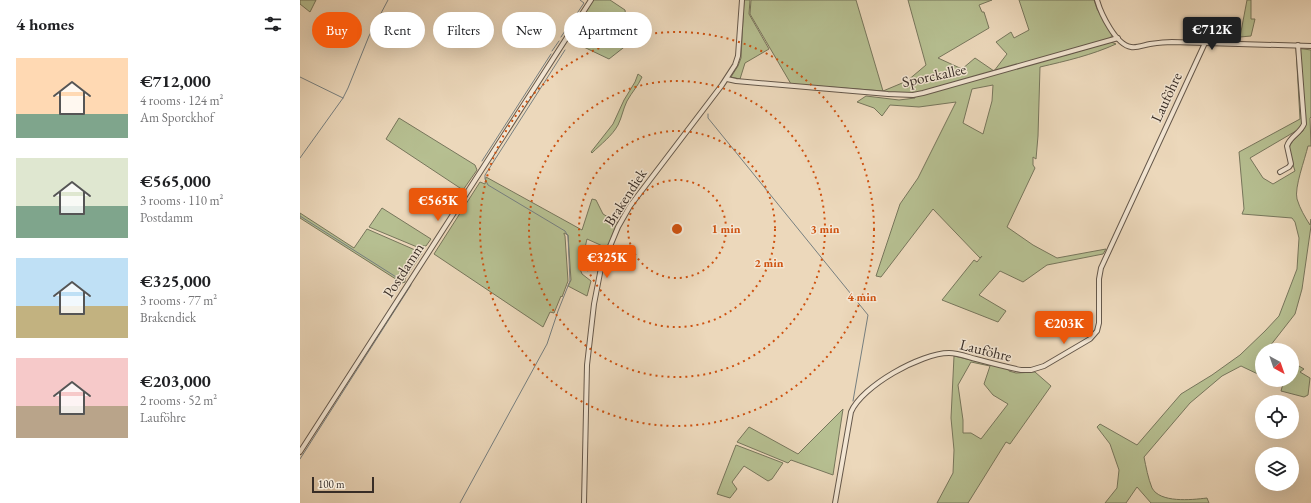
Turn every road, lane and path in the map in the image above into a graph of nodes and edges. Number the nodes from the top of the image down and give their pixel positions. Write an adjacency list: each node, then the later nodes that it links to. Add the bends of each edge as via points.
1 (591, 0): 10 (street, Postdamm)
2 (742, 0): 8 (street, Brakendiek, via 738,56 736,66)
3 (1097, 0): 4 (street, via 1104,18)
4 (1118, 38): 5 (street, via 1125,45 1132,47 1159,42); 8 (street, Sporckallee, via 913,95 736,81)
5 (1205, 42): 6 (street); 12 (street, Lauföhre, via 1101,268 1097,331 1090,339 1044,366 1031,370 1021,370 950,353 917,361 892,374 854,405)
6 (1298, 45): 7 (street); 9 (street, via 1304,124 1302,130 1287,146 1291,164)
7 (1311, 46)
8 (727, 78): 11 (street, Brakendiek, via 630,206 601,268 587,365)
9 (1280, 172)
10 (300, 452)
11 (584, 503)
12 (835, 503)

